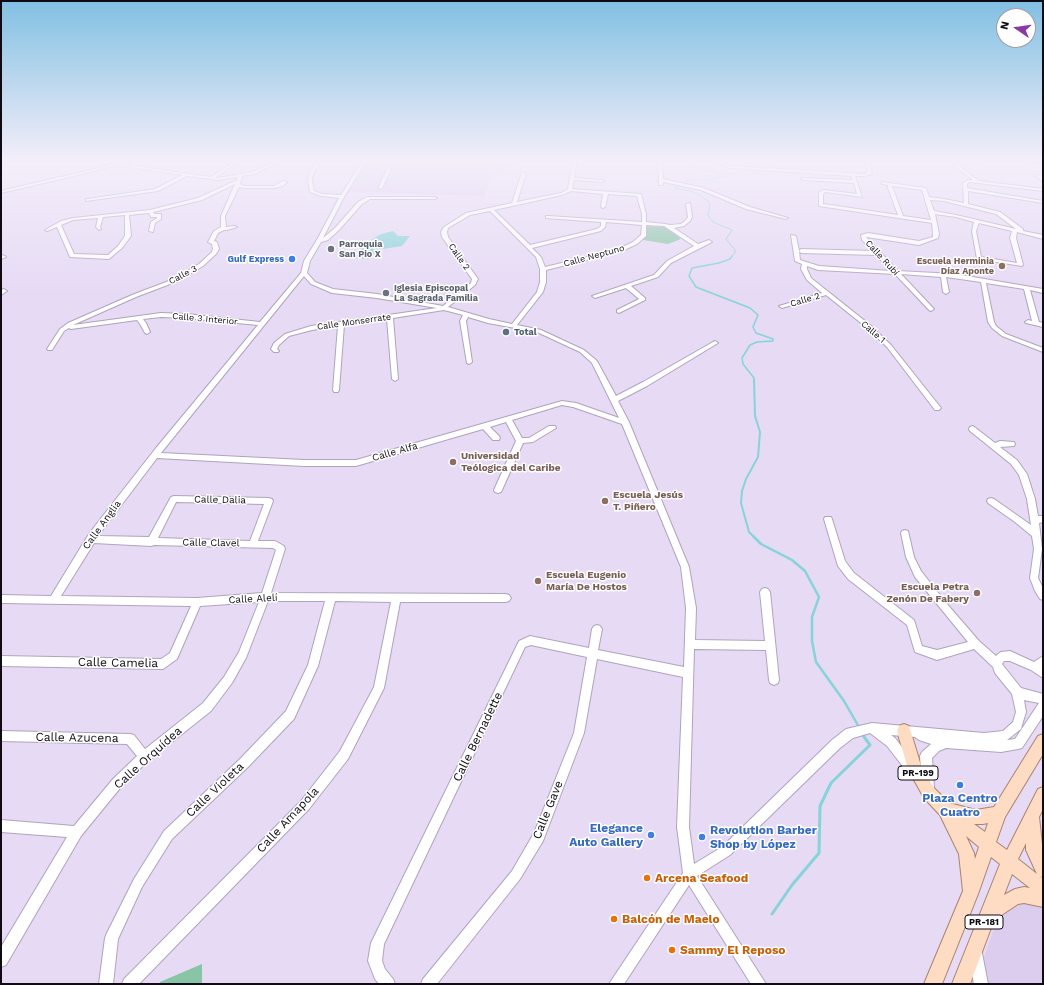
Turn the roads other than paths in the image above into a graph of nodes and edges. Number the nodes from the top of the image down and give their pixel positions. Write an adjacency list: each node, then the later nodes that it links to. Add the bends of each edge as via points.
1 (171, 206): 14 (street)
2 (228, 206): 28 (street, via 223,216)
3 (337, 206): 36 (street)
4 (357, 206): 36 (street, via 326,239)
5 (505, 206): 13 (street, Calle 2)
6 (642, 206): 24 (street, Calle 2)
7 (688, 206): 27 (street, via 688,221)
8 (743, 206): 20 (street)
9 (828, 206): 18 (street)
10 (897, 206): 18 (street)
11 (929, 206): 15 (street)
12 (973, 206): 33 (street, via 998,213)
13 (491, 209): 39 (street); 55 (street, Calle 2, via 468,214 444,230 444,237 475,279 473,284)
14 (150, 211): 16 (street); 32 (street, via 153,216 159,215 159,219 153,222)
15 (932, 212): 22 (street); 23 (street)
16 (127, 214): 17 (street); 25 (street, via 128,236 109,257 72,256)
17 (101, 216): 25 (street, via 73,219); 29 (street)
18 (901, 216): 23 (street)
19 (548, 217): 21 (street)
20 (786, 218)
21 (604, 221): 24 (street); 39 (street, via 603,227 599,230)
22 (977, 221): 31 (street); 31 (street, via 974,231 979,258 1020,265 1013,238)
23 (933, 222): 41 (street, Calle Rubí, via 935,238 927,242 863,236)
24 (645, 224): 27 (street); 43 (street, Calle Neptuno, via 644,234 635,243 618,252)
25 (58, 225): 30 (street)
26 (235, 227): 28 (street)
27 (670, 227): 38 (street)
28 (224, 228): 63 (street, Calle 3, via 212,237 211,242 214,242 216,248 201,265 176,280)
29 (99, 229)
30 (47, 230)
31 (1015, 230): 33 (street)
32 (151, 231)
33 (1024, 233): 35 (street)
34 (793, 236): 42 (street, Calle 1, via 798,261)
35 (1043, 238)
36 (319, 241): 44 (street, via 307,261)
37 (709, 242): 38 (street)
38 (698, 246): 48 (street, via 669,262 656,276)
39 (529, 247): 43 (street, via 538,257)
40 (801, 251): 41 (street)
41 (877, 253): 45 (street, Calle Rubí)
42 (805, 264): 45 (street, via 826,270); 52 (street, Calle 1, via 806,276)
43 (543, 269): 66 (street, via 544,282 540,292)
44 (304, 273): 55 (street, via 313,283 332,291); 64 (street)
45 (896, 273): 46 (street); 56 (street, Calle Rubí)
46 (943, 275): 47 (street); 51 (street)
47 (983, 280): 49 (street); 70 (street, via 991,322 997,331)
48 (628, 286): 53 (street); 57 (street, via 643,299)
49 (1026, 288): 50 (street); 65 (street)
50 (1043, 291)
51 (946, 292)
52 (827, 294): 54 (street, Calle 2); 76 (street, Calle 1, via 885,341)
53 (594, 296)
54 (782, 306)
55 (444, 308): 58 (street); 59 (street, Calle Monserrate)
56 (931, 309)
57 (619, 311)
58 (466, 315): 66 (street); 72 (street, via 463,321)
59 (390, 317): 62 (street, Calle Monserrate); 73 (street)
60 (138, 318): 63 (street, Calle 3 Interior, via 70,327); 64 (street, Calle 3 Interior, via 161,315 186,316); 67 (street)
61 (1028, 322): 65 (street)
62 (342, 323): 71 (street, Calle Monserrate, via 288,335 276,344); 74 (street)
63 (70, 324): 69 (street, via 62,330)
64 (261, 324): 86 (street)
65 (1040, 324)
66 (513, 326): 75 (street, via 539,331 582,351 602,372)
67 (147, 332)
68 (715, 343): 75 (street)
69 (50, 349)
70 (1043, 350)
71 (276, 351)
72 (469, 362)
73 (395, 380)
74 (336, 390)
75 (614, 400): 78 (street)
76 (937, 408)
77 (508, 419): 78 (street, Calle Alfa, via 562,403); 79 (street, Calle Alfa); 83 (street)
78 (626, 422): 107 (street, via 685,568 691,608)
79 (485, 426): 82 (street); 86 (street, Calle Alfa, via 356,463)
80 (552, 428): 83 (street, via 530,440)
81 (973, 429): 85 (street)
82 (496, 438)
83 (520, 440): 87 (street)
84 (1011, 444): 85 (street)
85 (995, 446): 90 (street, via 1014,462 1023,474)
86 (156, 455): 93 (street, Calle Anglia)
87 (498, 490)
88 (991, 501): 92 (street)
89 (828, 519): 108 (street, via 841,563 851,576 911,623 918,649 937,655)
90 (1039, 519): 92 (street)
91 (905, 533): 108 (street, via 910,557 918,574)
92 (1035, 534): 96 (street)
93 (90, 539): 94 (street, Calle Clavel); 104 (street, Calle Anglia)
94 (151, 542): 95 (street, Calle Clavel); 95 (street, Calle Dalia, via 174,499 269,501)
95 (253, 544): 99 (street, Calle Clavel, via 275,545 281,549)
96 (1041, 554): 98 (street, via 1034,578)
97 (766, 592): 109 (street)
98 (1043, 596)
99 (265, 597): 100 (street, Calle Alelí); 105 (street, Calle Alelí); 124 (street, Calle Orquídea, via 243,655 216,696 207,707)
100 (331, 598): 101 (street, Calle Alelí); 142 (street, Calle Violeta, via 313,666 290,715 244,763 168,834 138,883 112,938)
101 (396, 598): 102 (street, Calle Alelí); 143 (street, Calle Amapola, via 379,688 344,755 305,805)
102 (506, 598)
103 (1, 599): 104 (street, Calle Alelí)
104 (54, 599): 105 (street, Calle Alelí)
105 (197, 602): 111 (street, Calle Camelia, via 174,656 163,664)
106 (597, 628): 110 (street, Calle Gave)
107 (689, 644): 109 (street); 114 (street)
108 (976, 644): 112 (street)
109 (771, 646): 115 (street)
110 (593, 653): 114 (street, Calle Bernadette); 144 (street, Calle Bernadette, via 530,640 522,644 378,943 375,961 380,974); 145 (street, Calle Gave, via 579,733 539,837 516,875)
111 (1, 661)
112 (997, 664): 113 (street, via 1001,657 1010,656); 116 (street)
113 (1040, 667)
114 (688, 672): 135 (street, via 683,827)
115 (774, 680)
116 (1017, 692): 117 (street); 120 (street, via 1021,712 1017,725 1005,736 984,738)
117 (1043, 699)
118 (1043, 706): 123 (street, via 1018,744 1001,747)
119 (863, 729): 120 (street); 125 (street, via 891,742); 135 (street, via 836,744 726,851)
120 (904, 731): 123 (street); 125 (main road, PR-199, via 915,769)
121 (1, 736): 124 (street, Calle Azucena, via 130,739)
122 (1043, 741): 128 (main road, PR-181)
123 (947, 743): 125 (street, via 935,747 926,756)
124 (144, 757): 131 (street, Calle Orquídea, via 117,783)
125 (929, 793): 127 (main road, PR-199)
126 (1043, 794): 129 (main road, PR-181)
127 (944, 808): 128 (main road, via 976,817); 132 (main road, PR-199); 137 (main road, via 966,853)
128 (999, 813): 132 (main road, PR-181)
129 (1032, 815): 133 (main road, PR-181); 134 (main road, via 1034,850)
130 (1, 826): 131 (street)
131 (77, 832): 141 (street, Calle Orquídea)
132 (988, 845): 133 (main road, PR-199); 137 (main road, PR-181)
133 (1009, 861): 136 (main road, PR-199); 139 (main road, PR-181)
134 (1043, 870)
135 (689, 874): 146 (street); 147 (street)
136 (1043, 889)
137 (970, 894): 148 (main road, PR-181)
138 (1043, 900): 139 (main road, via 1024,895 1015,897)
139 (987, 915): 140 (main road, PR-181)
140 (974, 947): 149 (main road, PR-181); 150 (street)
141 (1, 960)
142 (106, 984)
143 (129, 984)
144 (388, 984)
145 (428, 984)
146 (616, 984)
147 (759, 984)
148 (934, 984)
149 (961, 984)
150 (982, 984)

